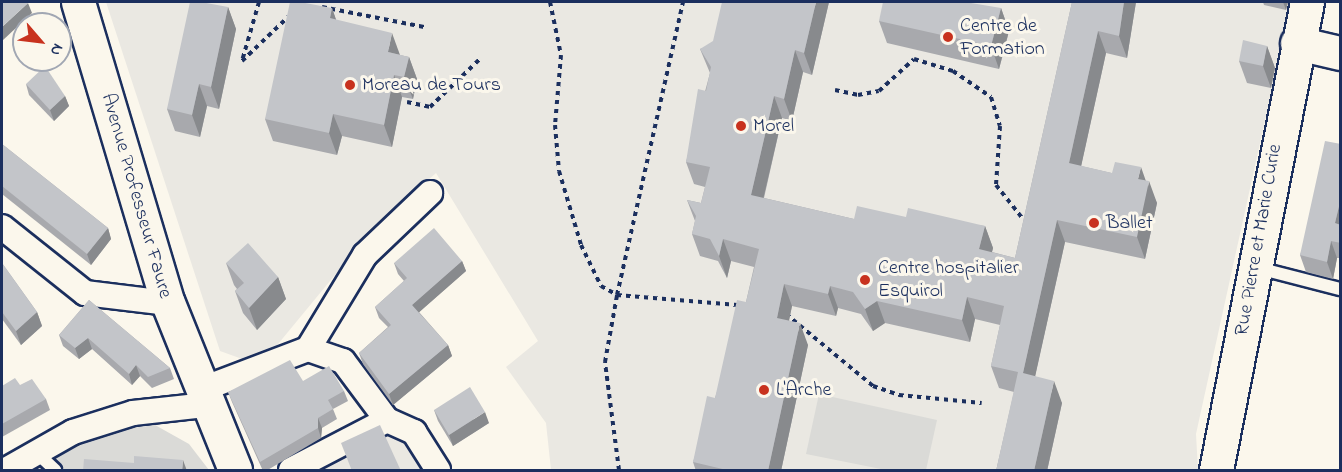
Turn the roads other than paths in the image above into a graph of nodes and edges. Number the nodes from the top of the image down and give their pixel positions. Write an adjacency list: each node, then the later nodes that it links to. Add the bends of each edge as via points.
1 (78, 2): 9 (main road, Avenue Professeur Faure)
2 (1307, 2): 3 (main road, Rue Pierre et Marie Curie)
3 (1297, 43): 4 (main road); 7 (main road, Rue Pierre et Marie Curie)
4 (1341, 53)
5 (430, 193): 10 (street, via 365,255)
6 (2, 227): 9 (street, via 85,293)
7 (1257, 267): 8 (lane); 13 (main road, Rue Pierre et Marie Curie)
8 (1341, 289)
9 (168, 303): 11 (main road, Avenue Professeur Faure)
10 (308, 349): 11 (street); 12 (street, via 343,361)
11 (202, 397): 14 (street, via 73,432); 17 (main road, Avenue Professeur Faure)
12 (387, 420): 18 (street); 19 (street, via 414,432)
13 (1224, 438): 20 (main road, Rue Pierre et Marie Curie); 21 (main road, Rue Pierre et Marie Curie)
14 (37, 453): 15 (street); 16 (lane)
15 (6, 471)
16 (55, 471)
17 (235, 471)
18 (291, 471)
19 (438, 471)
20 (1216, 471)
21 (1233, 471)

